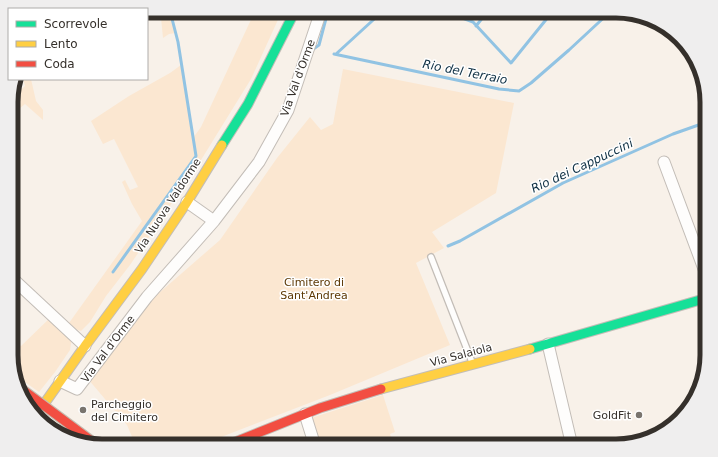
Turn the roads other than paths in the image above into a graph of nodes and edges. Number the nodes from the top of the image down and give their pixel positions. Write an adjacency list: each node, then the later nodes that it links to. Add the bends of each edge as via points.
1 (291, 18): 4 (main road, Via Nuova Valdorme, via 248,104)
2 (320, 18): 5 (street, Via Val d'Orme, via 288,110 259,162)
3 (664, 162): 7 (street)
4 (187, 202): 5 (street); 11 (main road, Via Nuova Valdorme, via 142,269)
5 (214, 221): 13 (street, Via Val d'Orme, via 147,298 78,389)
6 (431, 257): 12 (lane)
7 (700, 258)
8 (18, 284): 11 (street)
9 (700, 300): 10 (main road, Via Salaiola)
10 (548, 344): 12 (main road, Via Salaiola); 22 (street)
11 (85, 346): 13 (main road, Via Nuova Valdorme)
12 (473, 364): 18 (main road, Via Salaiola, via 392,385)
13 (60, 381): 15 (main road, Via Nuova Valdorme)
14 (28, 393): 19 (main road, bridge)
15 (44, 404): 16 (main road, Via Nuova Valdorme); 17 (main road, Via Nuova Valdorme)
16 (40, 411)
17 (42, 413)
18 (305, 414): 20 (main road, Via Salaiola); 21 (street)
19 (88, 437)
20 (242, 439)
21 (313, 439)
22 (570, 439)

